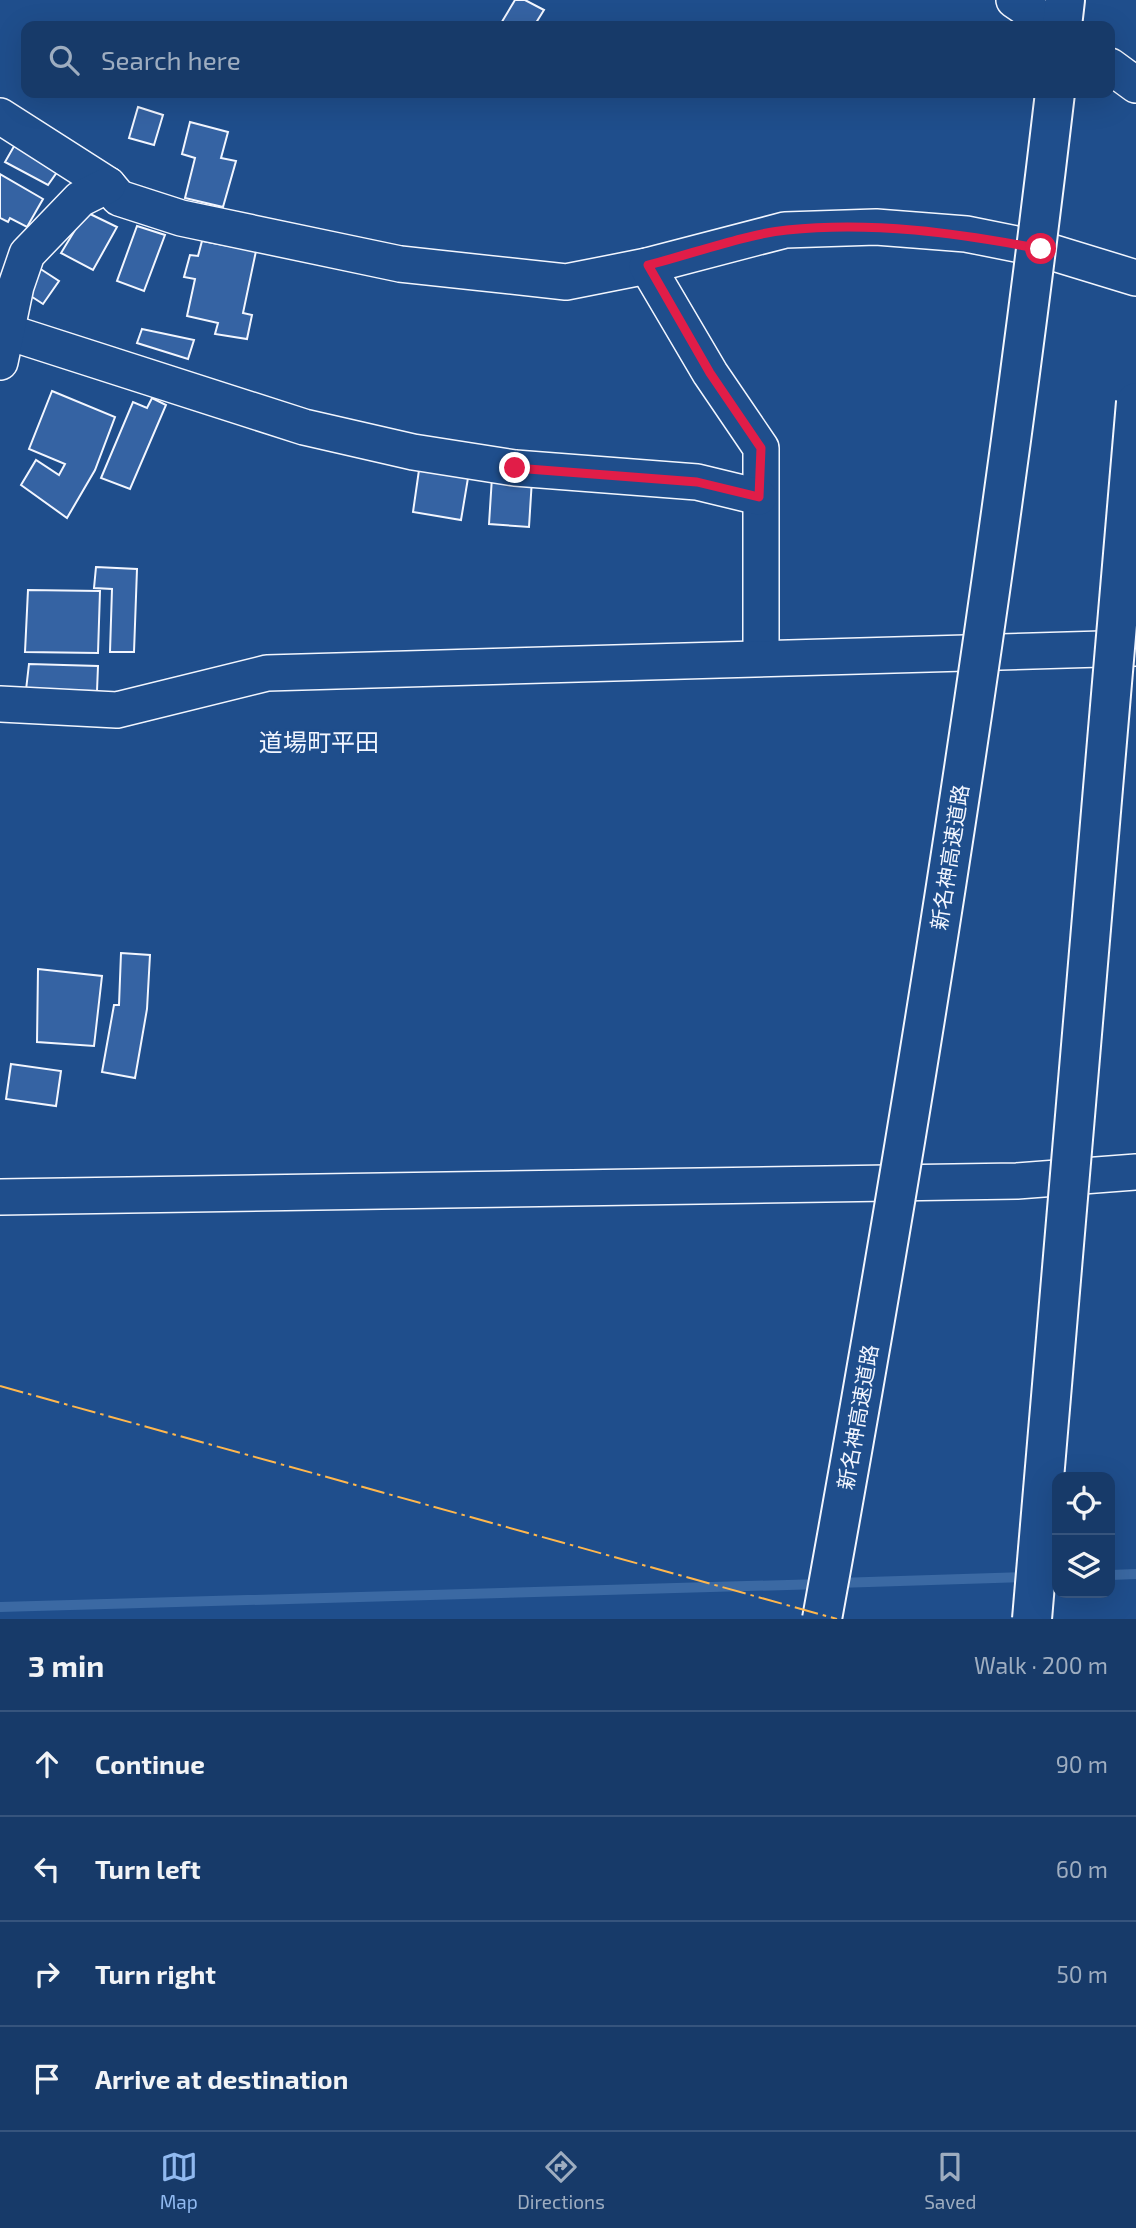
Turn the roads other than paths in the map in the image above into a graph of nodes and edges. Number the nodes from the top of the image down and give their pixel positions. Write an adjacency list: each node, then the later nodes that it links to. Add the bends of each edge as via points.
1 (1014, 0): 3 (street)
2 (1065, 0): 4 (highway)
3 (1045, 21)
4 (1063, 21)
5 (1115, 70): 6 (street)
6 (1136, 85)
7 (1054, 98): 20 (highway, 新名神高速道路, bridge, via 1023,356 956,812)
8 (0, 116): 9 (street)
9 (108, 185): 10 (street, via 119,198 181,218 400,264 566,282); 12 (street, via 80,199 27,254)
10 (648, 265): 11 (street, via 785,230 876,227 966,234 1041,249); 14 (street, via 710,373 761,448)
11 (1136, 278)
12 (4, 347): 14 (street, via 400,449 515,468 697,482)
13 (1136, 402): 21 (highway, bridge)
14 (759, 497): 16 (street)
15 (1136, 648): 16 (street)
16 (761, 657): 17 (street, via 267,673 117,710)
17 (0, 704)
18 (1136, 1172): 19 (street, via 1017,1181)
19 (0, 1197)
20 (821, 1619)
21 (1032, 1619)

